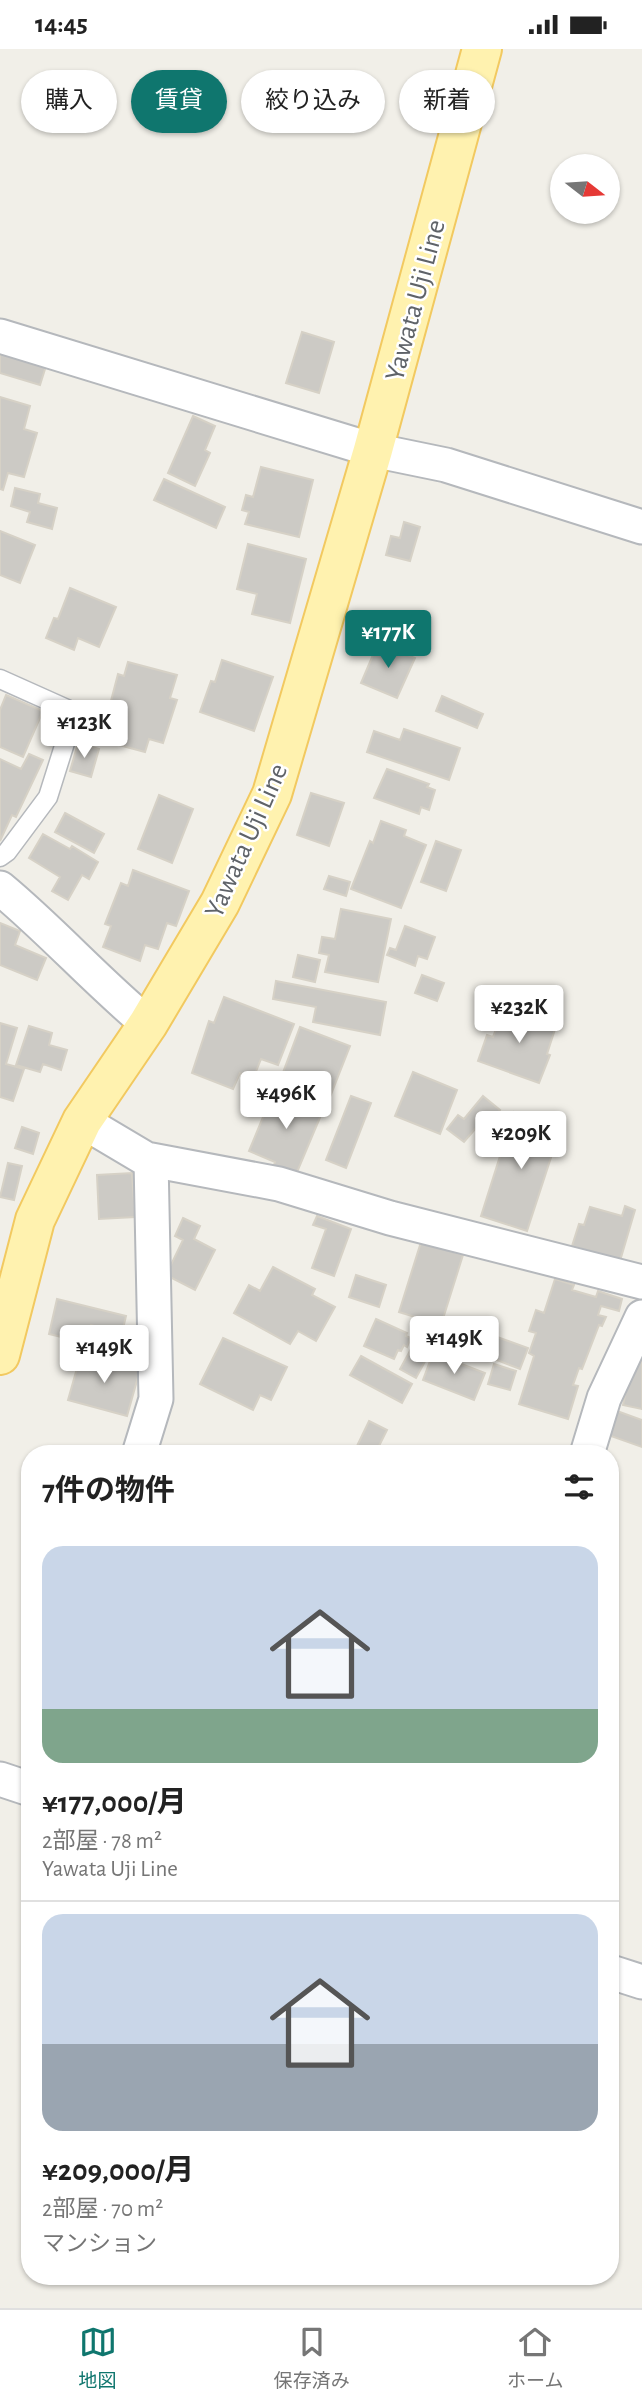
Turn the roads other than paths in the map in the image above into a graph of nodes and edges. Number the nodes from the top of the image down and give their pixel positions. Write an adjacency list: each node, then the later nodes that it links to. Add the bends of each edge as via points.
1 (482, 49): 3 (main road, Yawata Uji Line)
2 (0, 336): 3 (street)
3 (373, 450): 4 (street, via 446,465); 8 (main road, Yawata Uji Line, via 272,794 220,903)
4 (642, 527)
5 (0, 679): 6 (lane, via 66,709 70,727 48,797)
6 (0, 857)
7 (0, 888): 8 (street)
8 (148, 1024): 9 (main road, Yawata Uji Line)
9 (82, 1121): 10 (street); 13 (main road, Yawata Uji Line, via 35,1220)
10 (151, 1160): 11 (street, via 279,1184 390,1218); 14 (street, via 156,1399)
11 (642, 1282)
12 (642, 1317): 15 (street, via 604,1398)
13 (0, 1355)
14 (142, 1445)
15 (590, 1445)
16 (0, 1779): 17 (street)
17 (21, 1786)
18 (619, 1975): 19 (street)
19 (642, 1982)

